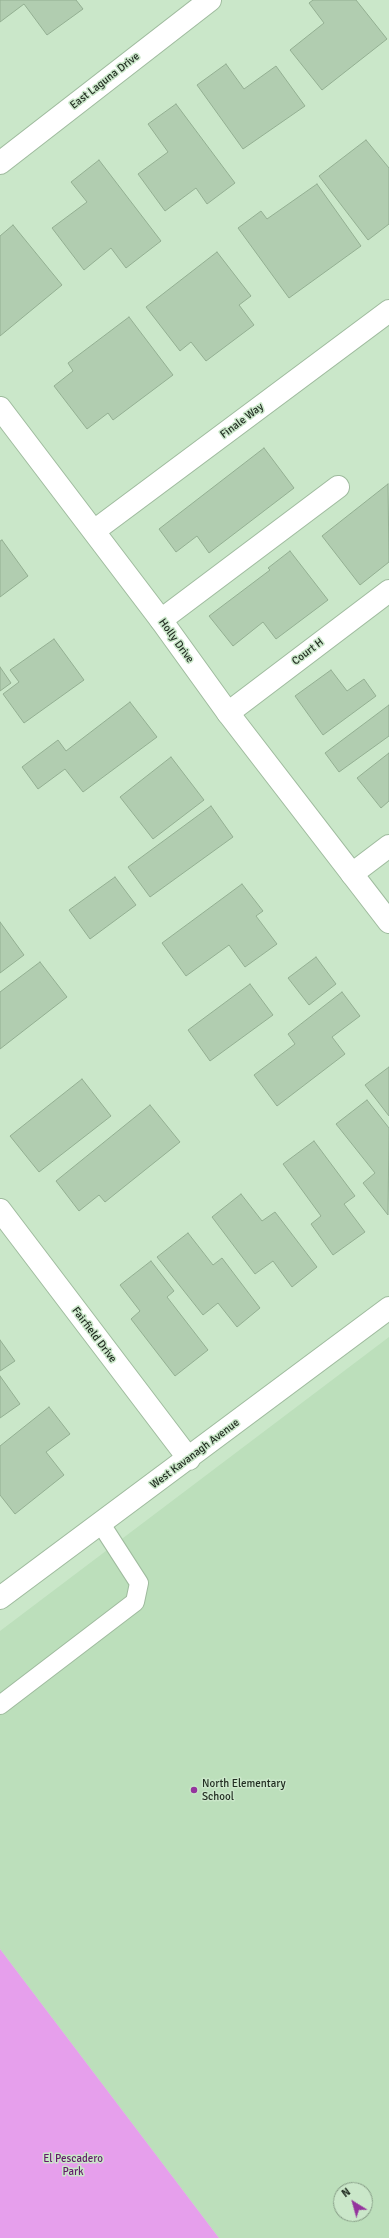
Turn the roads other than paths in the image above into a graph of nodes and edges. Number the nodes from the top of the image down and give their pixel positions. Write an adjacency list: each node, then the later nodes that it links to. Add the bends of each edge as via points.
1 (210, 0): 2 (street, East Laguna Drive)
2 (0, 163)
3 (389, 311): 6 (street, Finale Way)
4 (0, 408): 6 (street, Holly Drive)
5 (338, 487): 8 (street)
6 (94, 531): 8 (street, Holly Drive)
7 (389, 591): 9 (street, Court H)
8 (161, 620): 9 (street, Holly Drive)
9 (228, 713): 11 (street, Holly Drive)
10 (389, 846): 11 (street)
11 (352, 874): 12 (street, Holly Drive)
12 (389, 922)
13 (0, 1210): 15 (street, Fairfield Drive)
14 (389, 1308): 15 (street, West Kavanagh Avenue)
15 (188, 1459): 16 (street, West Kavanagh Avenue)
16 (101, 1524): 17 (street, West Kavanagh Avenue); 18 (lane, via 139,1583 135,1602)
17 (0, 1598)
18 (0, 1705)

